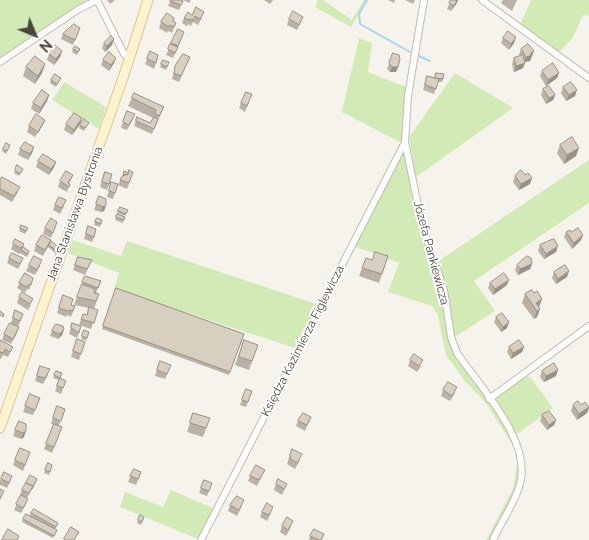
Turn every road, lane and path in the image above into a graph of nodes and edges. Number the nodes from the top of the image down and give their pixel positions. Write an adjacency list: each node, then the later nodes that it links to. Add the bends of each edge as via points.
1 (97, 0): 5 (street, via 124,54); 6 (street)
2 (148, 0): 5 (street, Jana Stanisława Bystronia)
3 (424, 0): 8 (street, Józefa Pankiewicza, via 408,96)
4 (482, 0): 7 (street)
5 (130, 57): 11 (street, Jana Stanisława Bystronia)
6 (0, 62)
7 (589, 78)
8 (405, 142): 10 (street, Józefa Pankiewicza, via 422,225 444,290 451,337 457,353); 12 (street, Księdza Kazimierza Figlewicza)
9 (589, 326): 10 (street)
10 (489, 399): 13 (street, Józefa Pankiewicza, via 516,438 523,459 520,487)
11 (0, 428)
12 (200, 540)
13 (493, 540)

